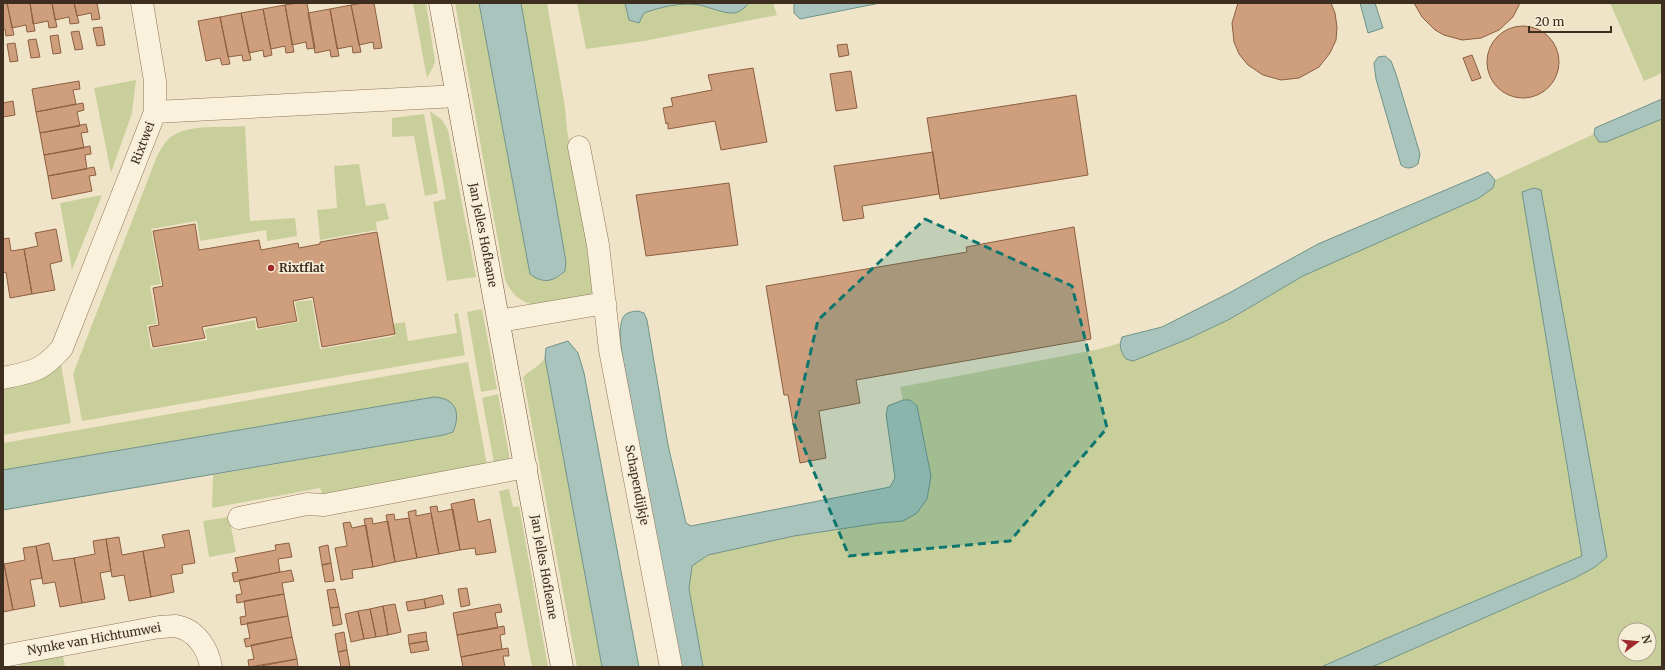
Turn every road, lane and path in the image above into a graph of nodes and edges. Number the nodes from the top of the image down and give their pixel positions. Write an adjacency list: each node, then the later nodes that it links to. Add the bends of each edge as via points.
1 (142, 3): 4 (street, via 155,82)
2 (440, 3): 3 (street, Jan Jelles Hofleane)
3 (457, 96): 4 (street, Rixtwei); 7 (street, Jan Jelles Hofleane)
4 (155, 112): 8 (street, Rixtwei, via 62,348 35,371)
5 (578, 148): 6 (street, Schapendijkje, via 598,245)
6 (605, 303): 7 (street); 14 (street, Schapendijkje, via 610,350)
7 (499, 321): 9 (street, Jan Jelles Hofleane)
8 (3, 378)
9 (526, 467): 10 (street, via 324,505 307,504); 13 (street, Jan Jelles Hofleane)
10 (239, 518)
11 (3, 656): 12 (street, Nynke van Hichtumwei, via 176,626 191,632 204,645)
12 (211, 667)
13 (562, 667)
14 (671, 667)

